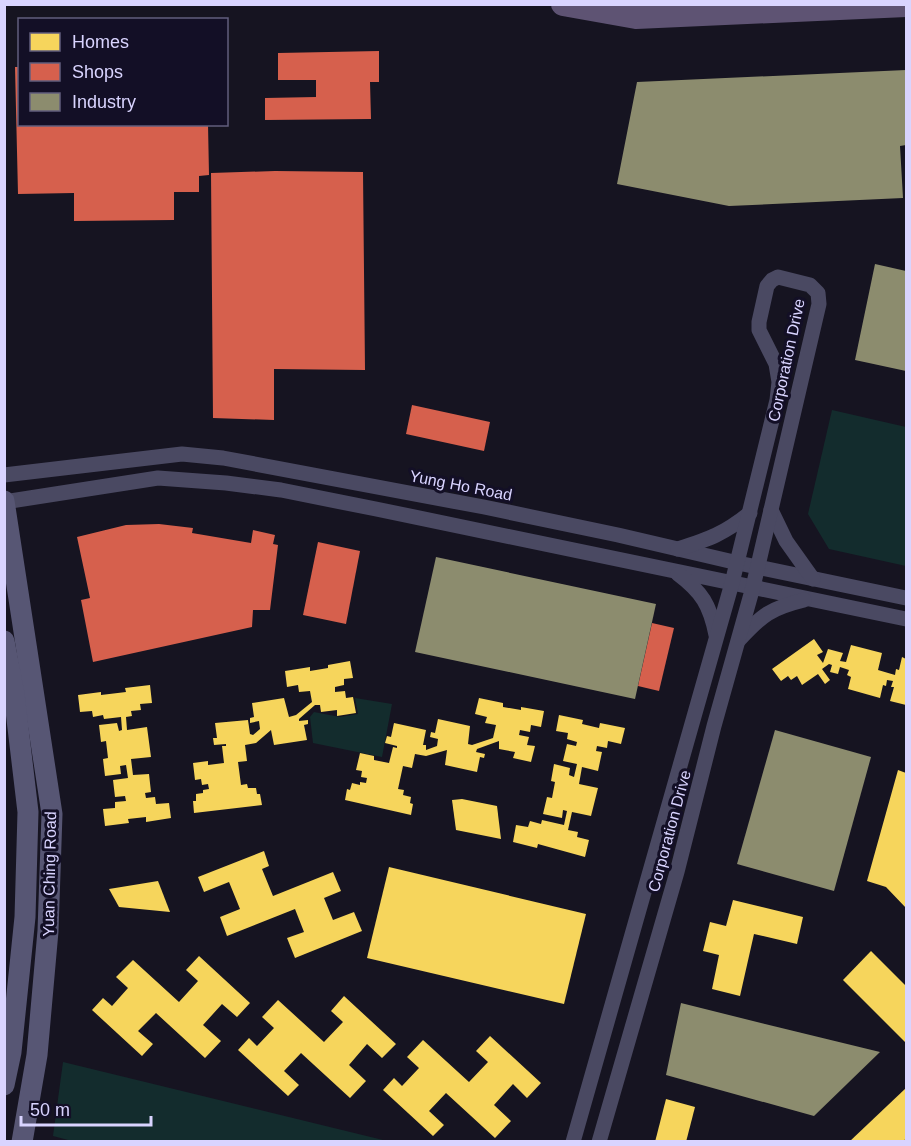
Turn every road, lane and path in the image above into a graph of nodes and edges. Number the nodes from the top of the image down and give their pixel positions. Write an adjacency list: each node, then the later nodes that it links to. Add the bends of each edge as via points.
1 (563, 4): 2 (main road, via 636,17)
2 (906, 5)
3 (4, 475): 7 (street, Yung Ho Road, via 182,454 223,458 484,507)
4 (5, 502): 10 (street, via 158,478 226,483 281,490); 21 (street, Yuan Ching Road, via 52,814 50,913 38,1044)
5 (771, 510): 6 (street, Corporation Drive, via 819,304 818,293 810,285 778,277 767,286 759,322 759,330 776,364 778,382); 9 (street, Corporation Drive); 11 (street, via 786,541)
6 (750, 513): 7 (street, via 713,538); 8 (street, Corporation Drive)
7 (678, 549): 8 (street, Yung Ho Road)
8 (738, 563): 9 (street, Yung Ho Road); 12 (street, Corporation Drive)
9 (757, 567): 11 (street, Yung Ho Road); 13 (street, Corporation Drive)
10 (675, 571): 12 (street); 17 (street, via 705,600)
11 (813, 579): 15 (street, Yung Ho Road)
12 (732, 583): 13 (street); 17 (street, Corporation Drive)
13 (753, 587): 14 (street); 19 (street, Corporation Drive)
14 (809, 598): 16 (street); 19 (street, via 768,612)
15 (906, 598)
16 (906, 619)
17 (716, 638): 22 (street, Corporation Drive)
18 (4, 641): 20 (street, Yuan Ching Road, via 28,813 26,909)
19 (737, 642): 23 (street, Corporation Drive, via 677,872)
20 (4, 1085)
21 (22, 1142)
22 (573, 1142)
23 (599, 1142)

